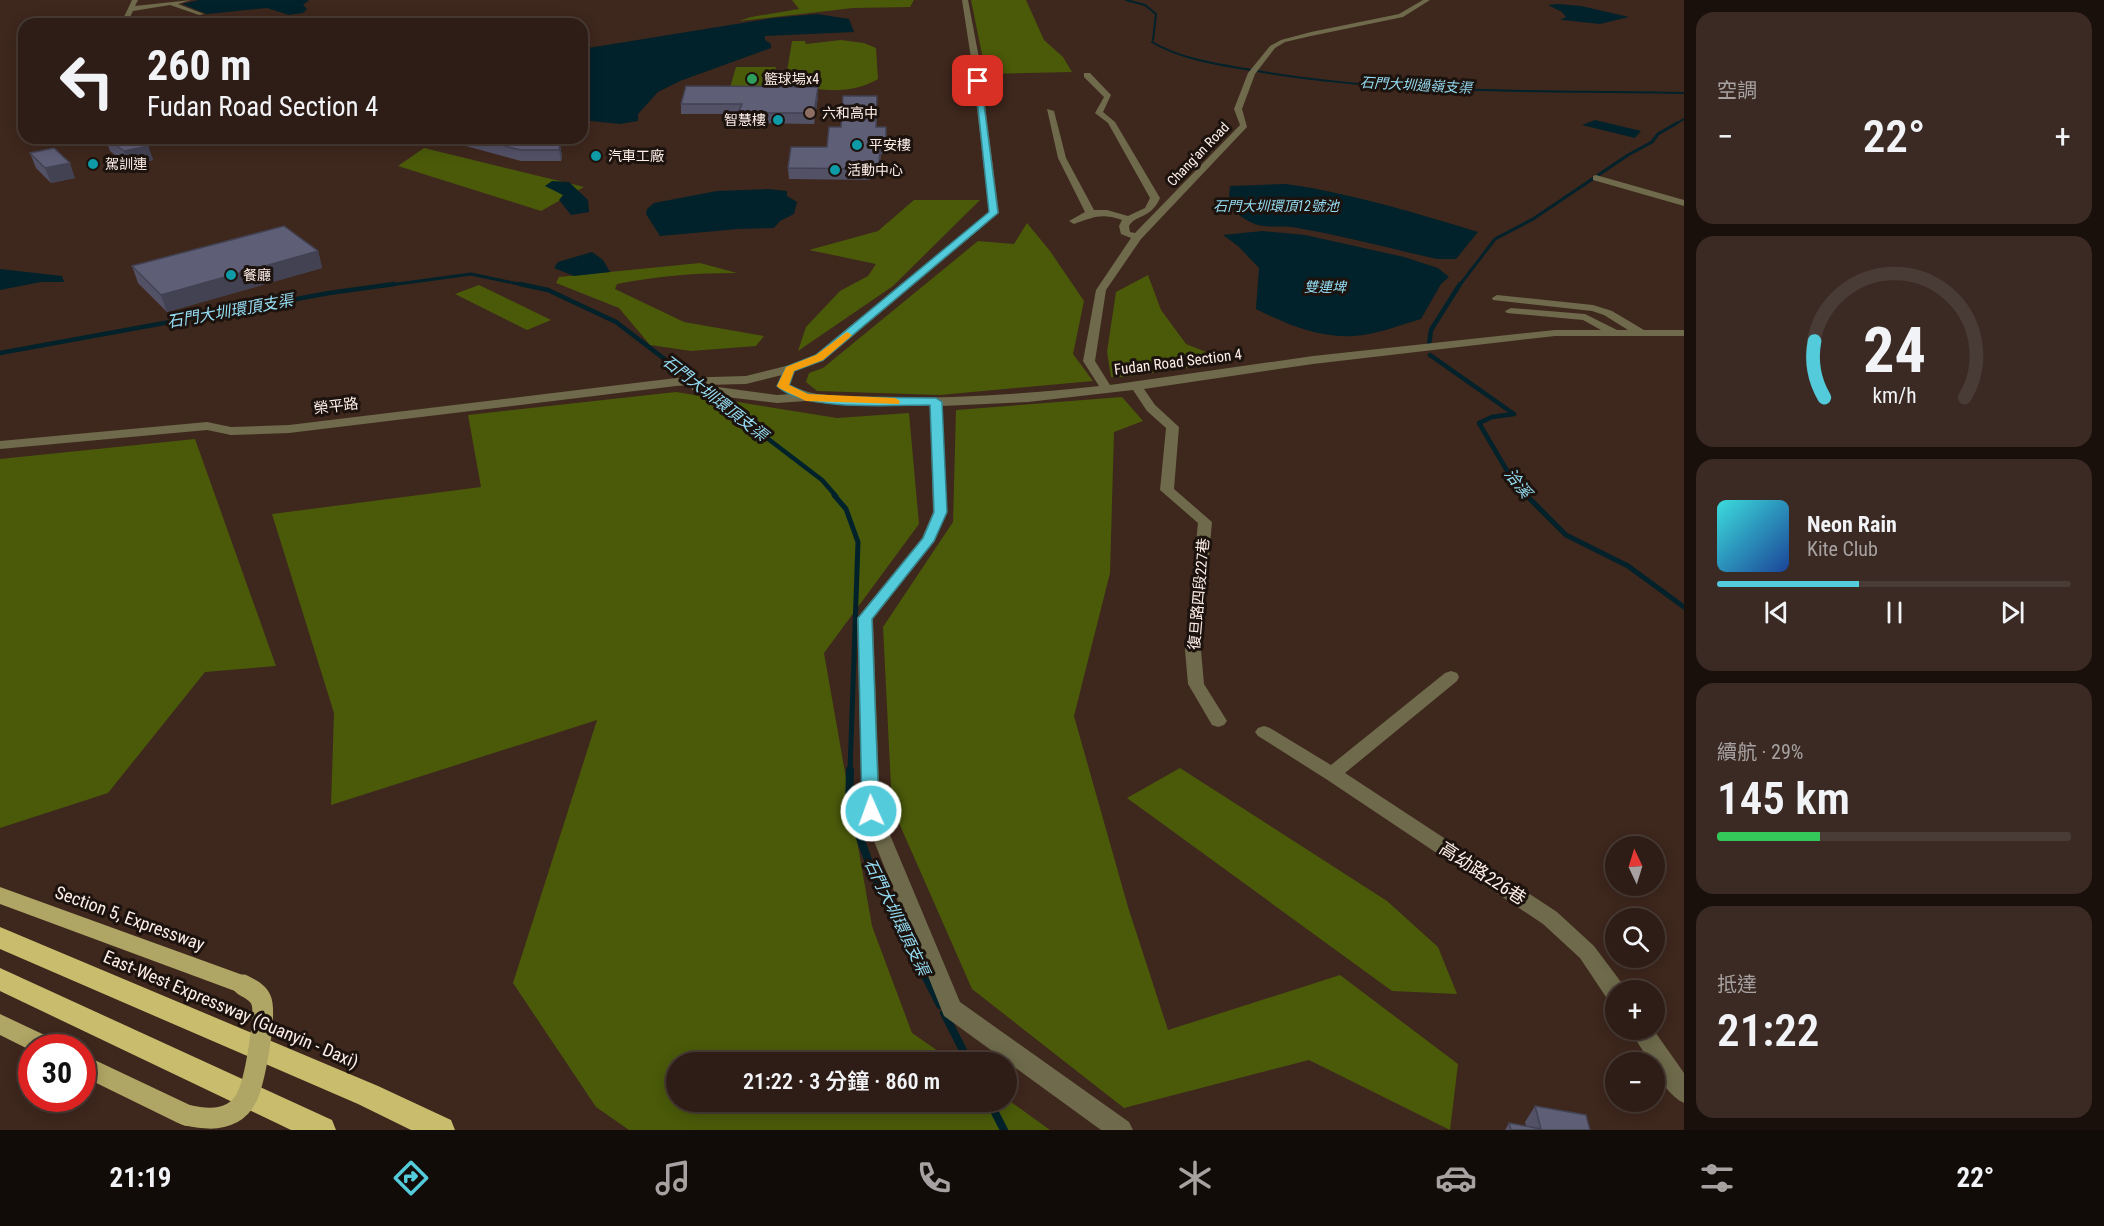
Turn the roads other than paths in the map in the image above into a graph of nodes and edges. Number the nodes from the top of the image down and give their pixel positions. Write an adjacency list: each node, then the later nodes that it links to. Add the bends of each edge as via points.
1 (135, 0): 6 (street)
2 (188, 0): 5 (street)
3 (965, 0): 22 (street, via 994,213 819,358)
4 (1428, 0): 16 (street, Chang'an Road, via 1401,16 1283,41 1272,47 1255,70 1238,109 1244,125)
5 (172, 3): 6 (street); 7 (street)
6 (131, 9): 8 (street)
7 (201, 14)
8 (128, 18)
9 (1087, 75): 14 (street, via 1108,96 1099,113 1111,122 1155,198 1146,211)
10 (1050, 111): 13 (street, via 1062,158)
11 (1596, 178): 12 (street)
12 (1684, 203)
13 (1090, 212): 14 (street); 15 (street)
14 (1128, 219): 16 (street, via 1124,226 1126,234)
15 (1074, 221)
16 (1137, 237): 25 (street, Chang'an Road, via 1101,290 1089,361)
17 (1497, 298): 20 (street, via 1593,308)
18 (1511, 311): 19 (street, via 1585,317)
19 (1614, 332): 20 (street, Fudan Road Section 4); 24 (street, Fudan Road Section 4, via 1555,333 1313,360)
20 (1640, 332): 21 (street, Fudan Road Section 4)
21 (1684, 333)
22 (789, 369): 23 (street, via 746,380); 26 (street, via 783,386)
23 (676, 382): 26 (street, Fudan Road Section 4, via 742,395); 28 (street, 榮平路, via 289,429 231,431 207,426)
24 (1136, 386): 25 (street, Fudan Road Section 4); 30 (street, 復旦路四段227巷, via 1151,408 1173,427 1167,490 1205,522 1193,650 1196,684)
25 (1106, 388): 27 (street, Fudan Road Section 4, via 1028,398)
26 (806, 397): 27 (street, Fudan Road Section 4)
27 (936, 402): 44 (street, via 940,512 929,539 865,618 871,811 952,1009)
28 (0, 445)
29 (1451, 677): 32 (street)
30 (1218, 721)
31 (1264, 732): 32 (street, 高幼路226巷)
32 (1332, 774): 36 (street, 高幼路226巷, via 1551,918 1587,952)
33 (0, 895): 40 (main road, Section 5, Expressway, bridge, via 256,993 262,1008 252,1090 241,1111 232,1118 203,1121)
34 (0, 938): 43 (highway, East-West Expressway (Guanyin - Daxi))
35 (0, 979): 42 (highway)
36 (1607, 980)
37 (0, 1024): 38 (main road)
38 (20, 1034)
39 (1648, 1040): 41 (street)
40 (96, 1071)
41 (1684, 1092)
42 (322, 1130)
43 (441, 1130)
44 (1121, 1130)

